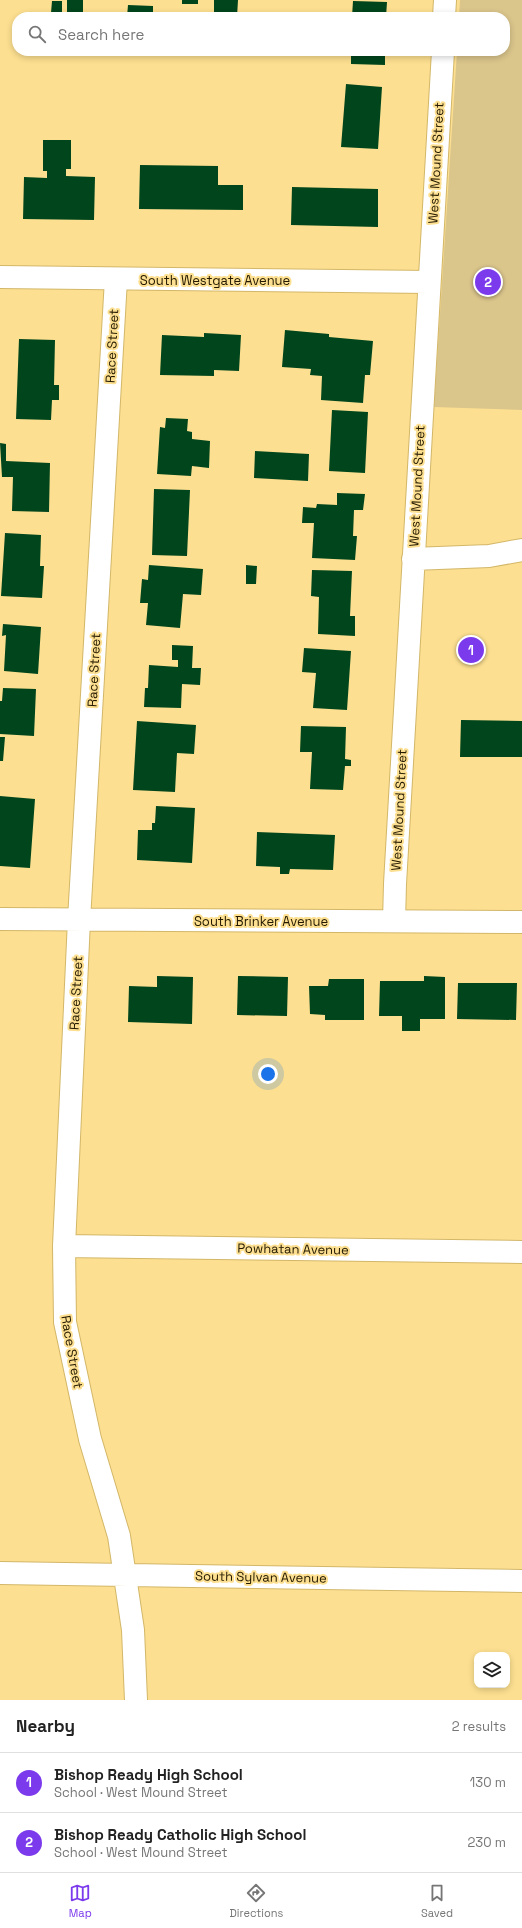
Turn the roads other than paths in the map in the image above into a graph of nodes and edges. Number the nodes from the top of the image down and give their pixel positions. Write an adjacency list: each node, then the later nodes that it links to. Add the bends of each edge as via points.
1 (446, 0): 2 (street)
2 (445, 12)
3 (442, 56): 6 (street, West Mound Street)
4 (0, 277): 5 (street, South Westgate Avenue)
5 (116, 280): 6 (street, South Westgate Avenue); 10 (street, Race Street)
6 (429, 282): 8 (street, West Mound Street)
7 (522, 550): 8 (street, via 489,556)
8 (413, 559): 11 (street, West Mound Street)
9 (0, 919): 10 (street, South Brinker Avenue)
10 (79, 920): 11 (street, South Brinker Avenue); 13 (street, Race Street)
11 (394, 921): 12 (street, South Brinker Avenue)
12 (522, 922)
13 (64, 1246): 14 (street, Powhatan Avenue); 16 (street, Race Street, via 65,1322 90,1439 119,1536)
14 (522, 1252)
15 (0, 1573): 16 (street, South Sylvan Avenue)
16 (126, 1575): 17 (street, South Sylvan Avenue); 18 (street, Race Street, via 133,1630)
17 (522, 1581)
18 (136, 1700)

